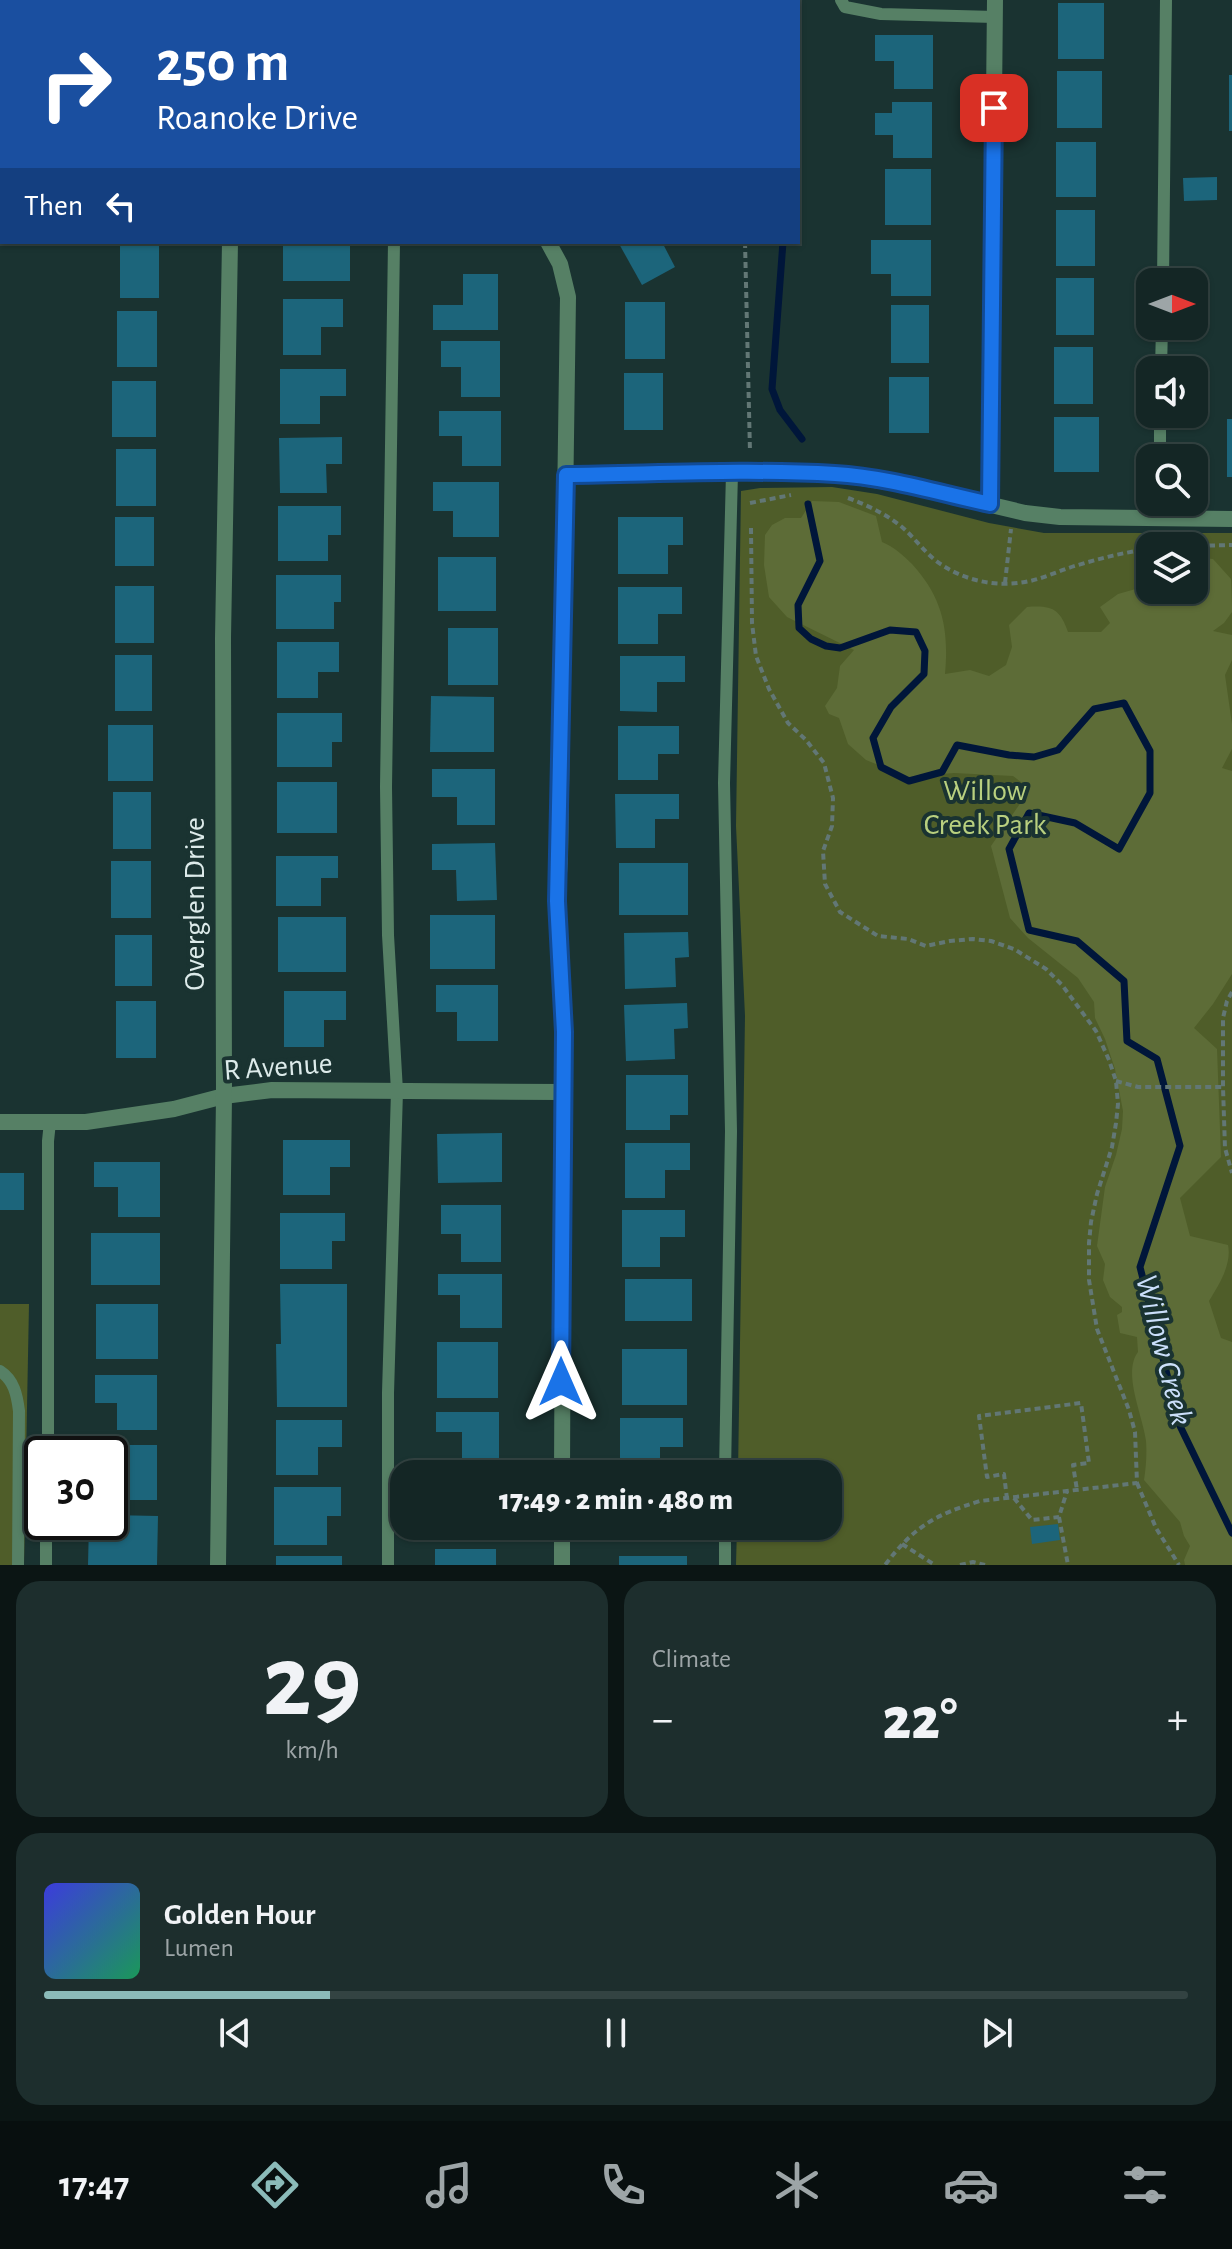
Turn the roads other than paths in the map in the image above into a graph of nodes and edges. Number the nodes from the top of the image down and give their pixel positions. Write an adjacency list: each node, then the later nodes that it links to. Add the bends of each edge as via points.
1 (841, 0): 3 (lane, via 845,7 881,14)
2 (1166, 0): 7 (lane)
3 (995, 8): 10 (street)
4 (230, 244): 16 (street, Overglen Drive, via 223,638)
5 (394, 244): 14 (lane, via 386,787)
6 (549, 244): 9 (street, via 568,297)
7 (1163, 268)
8 (732, 473): 9 (street); 10 (street, via 836,474); 22 (lane, via 724,783 731,1131)
9 (566, 475): 15 (street, via 557,901)
10 (990, 504): 11 (street, via 1060,517)
11 (1136, 512)
12 (1208, 516): 13 (street)
13 (1232, 519)
14 (397, 1091): 15 (street, R Avenue); 16 (street, R Avenue, via 272,1090); 29 (lane)
15 (562, 1092): 21 (street)
16 (224, 1096): 18 (street, R Avenue, via 134,1116); 28 (street, Overglen Drive)
17 (0, 1122): 18 (street, R Avenue)
18 (50, 1122): 20 (lane)
19 (0, 1371): 26 (lane, via 14,1387 19,1411)
20 (48, 1436)
21 (562, 1460)
22 (725, 1460)
23 (46, 1540): 27 (lane)
24 (562, 1540): 30 (street)
25 (725, 1540): 31 (lane)
26 (18, 1565)
27 (46, 1565)
28 (218, 1565)
29 (388, 1565)
30 (562, 1565)
31 (725, 1565)

